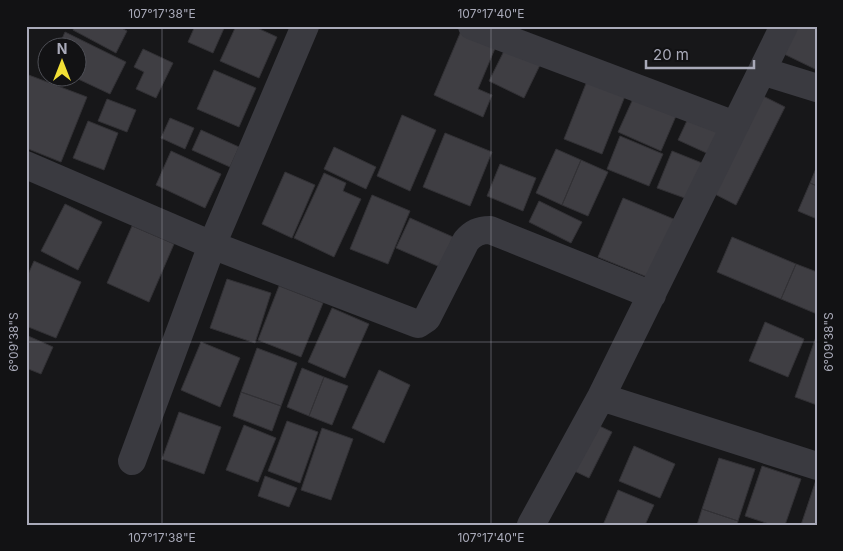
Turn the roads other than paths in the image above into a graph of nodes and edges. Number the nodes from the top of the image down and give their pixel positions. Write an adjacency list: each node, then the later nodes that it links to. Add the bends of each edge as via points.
1 (305, 26): 8 (street)
2 (472, 26): 6 (street)
3 (784, 26): 4 (street)
4 (762, 70): 5 (street); 6 (street)
5 (817, 88)
6 (735, 125): 9 (street)
7 (26, 165): 8 (street)
8 (212, 246): 9 (street, via 418,324 427,318 466,241 484,230); 11 (street)
9 (652, 294): 10 (street)
10 (601, 397): 12 (street); 13 (street)
11 (132, 461)
12 (817, 466)
13 (532, 525)

